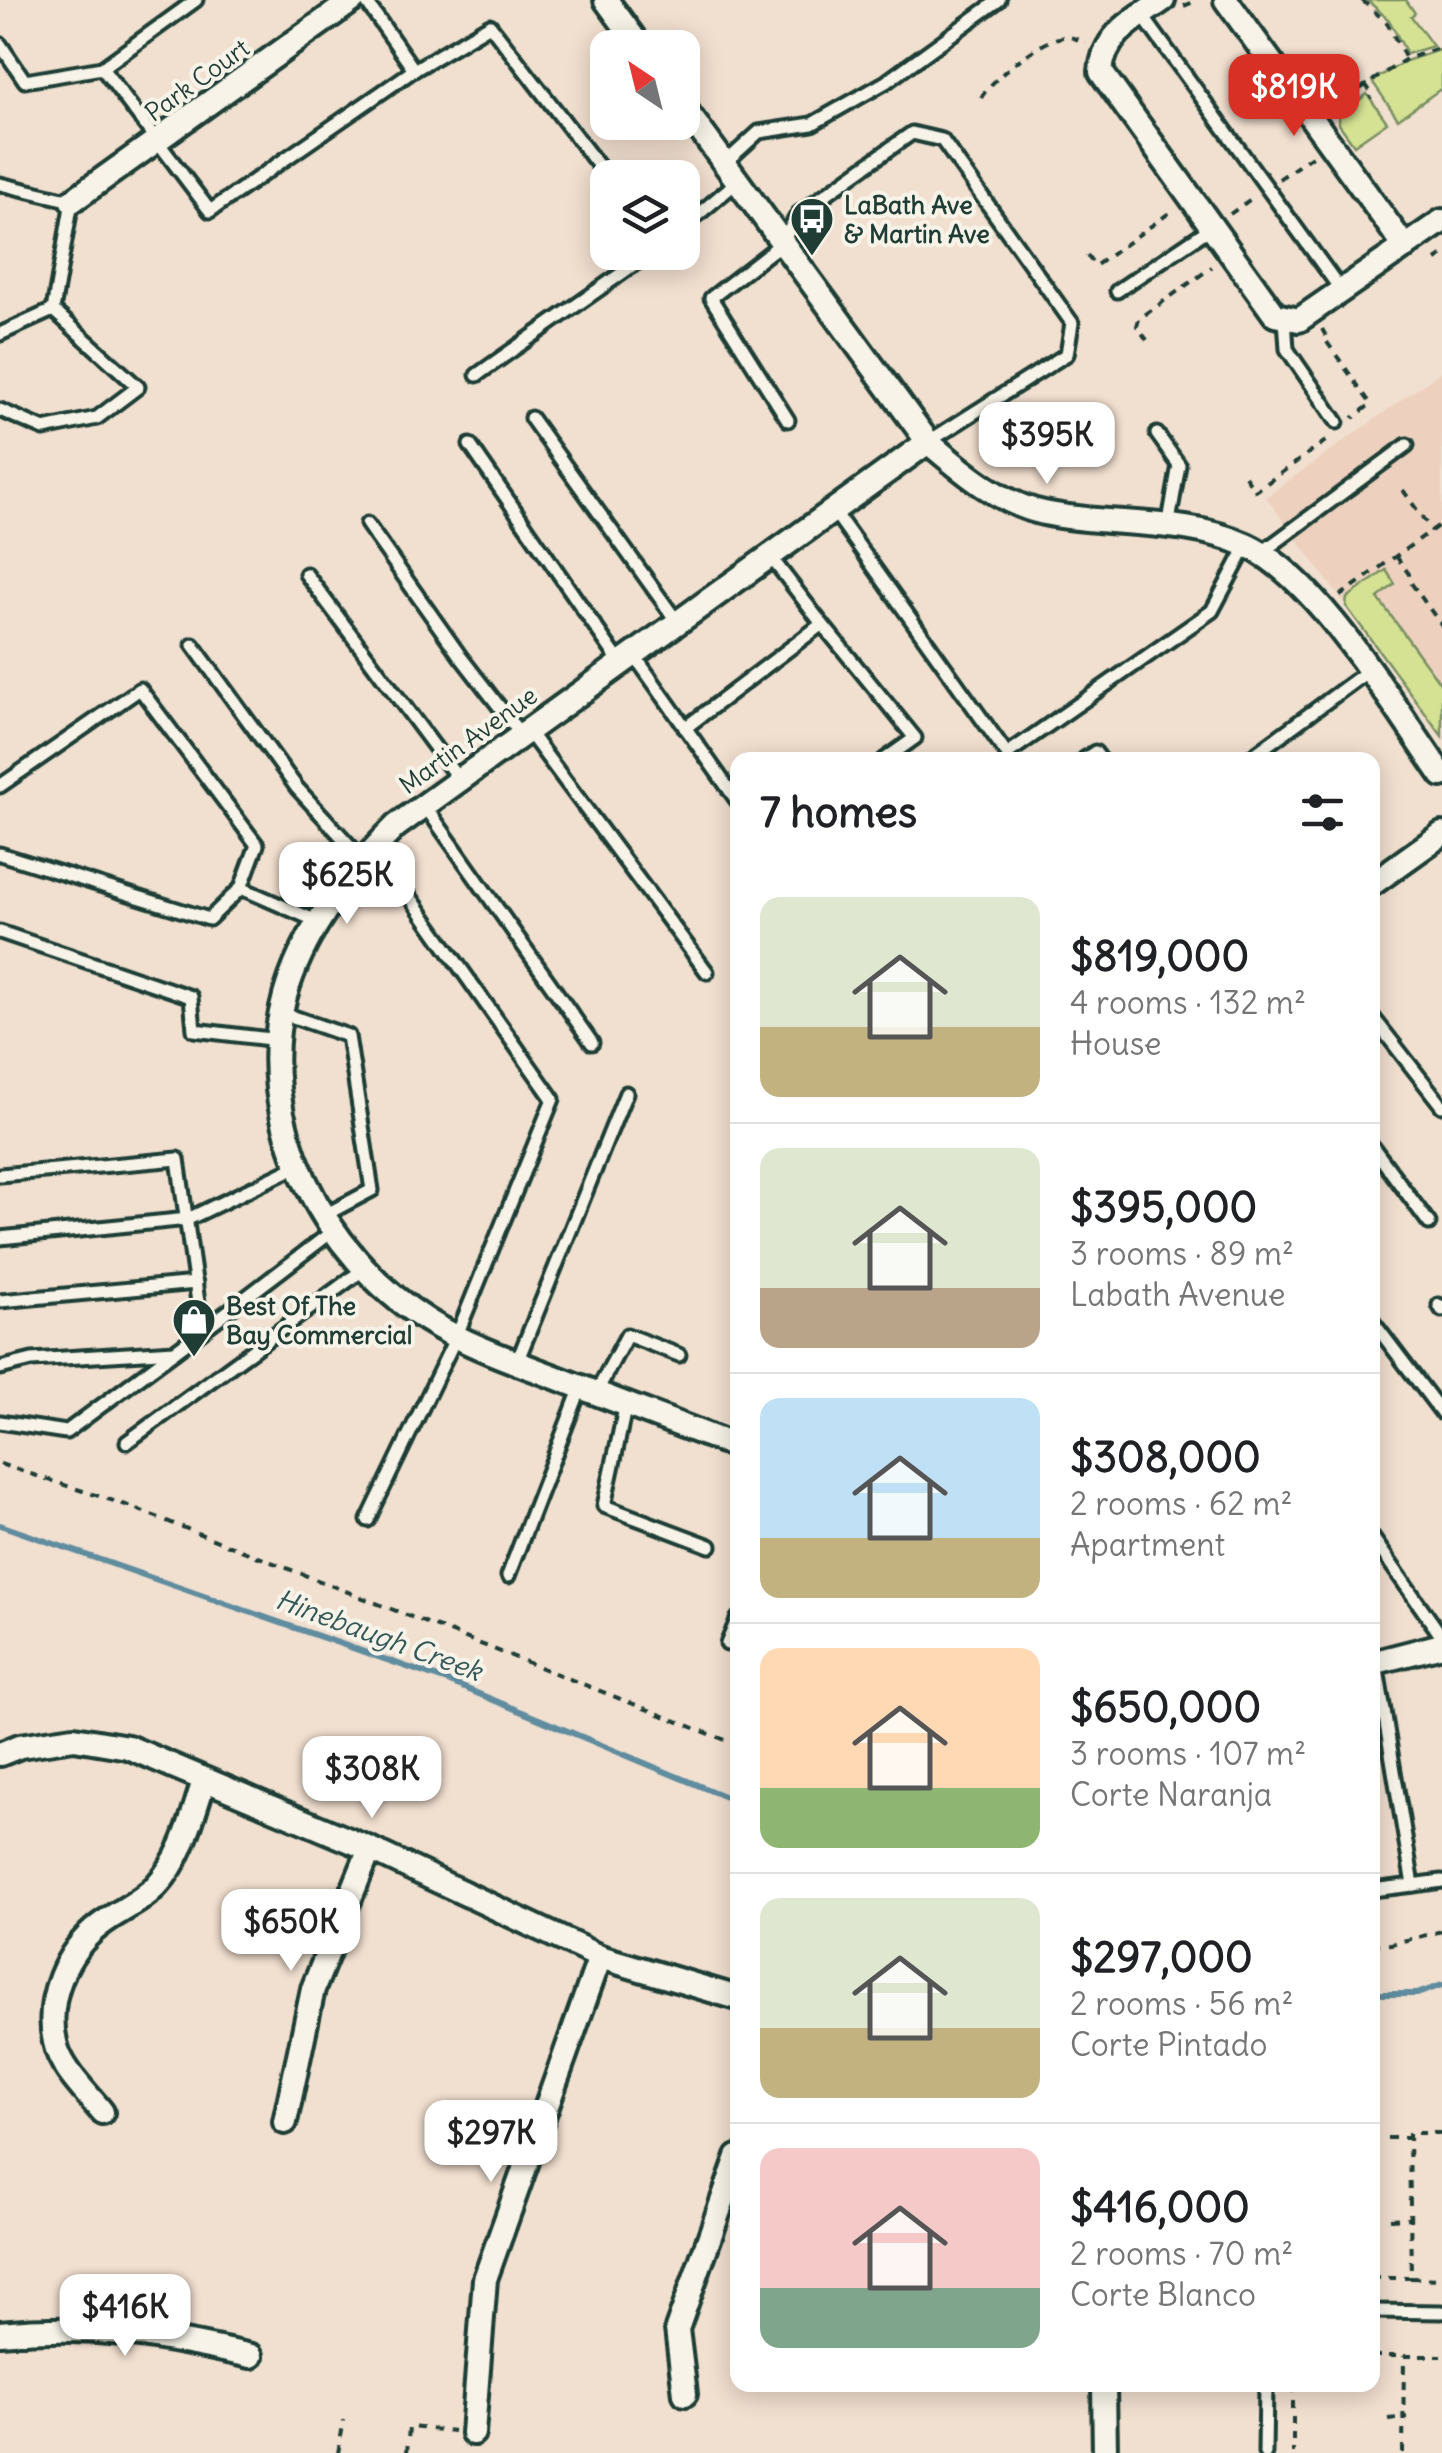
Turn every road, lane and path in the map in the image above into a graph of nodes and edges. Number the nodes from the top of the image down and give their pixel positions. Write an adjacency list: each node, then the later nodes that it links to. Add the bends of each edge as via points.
1 (196, 0): 14 (lane)
2 (353, 0): 20 (street, Park Court)
3 (365, 0): 15 (lane)
4 (606, 0): 10 (street)
5 (999, 0): 22 (lane, via 886,82 812,124 759,132)
6 (1163, 0): 9 (street)
7 (1226, 0): 30 (street)
8 (1362, 0): 13 (path, via 1387,23)
9 (1142, 15): 28 (street, via 1113,36 1101,72); 36 (lane)
10 (628, 30)
11 (0, 44): 14 (lane, via 25,81)
12 (1442, 47): 13 (path)
13 (1406, 58): 16 (path)
14 (102, 68): 20 (lane)
15 (414, 70): 20 (lane, via 210,211); 21 (lane, via 490,25)
16 (1365, 84): 17 (path); 18 (path)
17 (1370, 98)
18 (1320, 115)
19 (700, 130): 22 (street)
20 (158, 142): 24 (street, Park Court)
21 (594, 160)
22 (731, 172): 25 (lane); 29 (street)
23 (0, 184): 24 (lane)
24 (72, 201): 38 (lane)
25 (700, 207)
26 (1172, 211): 31 (path, via 1095,266)
27 (1442, 221): 30 (street)
28 (1212, 227): 37 (lane); 39 (street)
29 (782, 242): 46 (lane, via 711,298); 49 (street); 49 (lane, via 798,214 912,134 942,140 1072,323 1067,354)
30 (1404, 247): 36 (street)
31 (1087, 254)
32 (1442, 256): 33 (path)
33 (1436, 260)
34 (1212, 266): 41 (path, via 1139,318)
35 (626, 270): 43 (lane)
36 (1341, 290): 39 (street, via 1299,320)
37 (1117, 292)
38 (53, 310): 40 (lane); 44 (lane, via 138,387 97,418 44,429)
39 (1284, 320): 47 (lane, via 1287,349)
40 (0, 334)
41 (1147, 340)
42 (1338, 357): 47 (path, via 1371,404)
43 (477, 375)
44 (0, 410)
45 (531, 418): 64 (lane)
46 (788, 420)
47 (1340, 425): 52 (path, via 1328,441 1256,491)
48 (1157, 434): 57 (lane, via 1179,466)
49 (928, 442): 54 (street, Martin Avenue); 57 (street, via 964,473 1040,513)
50 (470, 445): 68 (lane)
51 (1407, 446): 59 (lane)
52 (1245, 476)
53 (1403, 490): 58 (path)
54 (833, 510): 60 (street, Martin Avenue); 73 (lane)
55 (366, 524): 71 (lane, via 460,656)
56 (1442, 524): 58 (path)
57 (1168, 527): 59 (street, via 1203,530)
58 (1432, 531): 61 (path)
59 (1254, 549): 69 (street, via 1318,602); 74 (lane, via 1212,611)
60 (770, 556): 64 (street, Martin Avenue); 65 (lane)
61 (1396, 556): 63 (path); 66 (path)
62 (306, 574): 77 (lane)
63 (1337, 598)
64 (678, 623): 68 (street, Martin Avenue)
65 (822, 624): 70 (lane); 72 (lane, via 915,738)
66 (1442, 626)
67 (193, 645): 83 (lane, via 298,788)
68 (628, 659): 70 (lane); 71 (street, Martin Avenue)
69 (1368, 671): 75 (lane); 76 (street)
70 (685, 728): 79 (lane)
71 (525, 733): 77 (street, Martin Avenue); 88 (lane)
72 (895, 752)
73 (1006, 752)
74 (1010, 752)
75 (1259, 752)
76 (1442, 776)
77 (460, 781): 80 (street, Martin Avenue)
78 (0, 786): 85 (lane, via 140,689 257,844)
79 (730, 791)
80 (425, 806): 83 (street, Martin Avenue); 92 (lane)
81 (1442, 834): 84 (street)
82 (0, 854): 85 (lane, via 209,919)
83 (368, 854): 86 (street, Martin Avenue); 107 (lane, via 553,1099)
84 (1380, 878)
85 (242, 888): 86 (lane)
86 (319, 922): 89 (street, Martin Avenue)
87 (0, 932): 91 (lane, via 191,997 194,1030)
88 (707, 972)
89 (282, 1013): 91 (street, Martin Avenue); 99 (lane, via 348,1036 372,1190)
90 (1380, 1026): 94 (lane)
91 (278, 1040): 96 (street, Martin Avenue, via 278,1083)
92 (592, 1043)
93 (626, 1092): 110 (lane)
94 (1442, 1106)
95 (1380, 1157): 100 (lane)
96 (300, 1165): 98 (lane); 99 (street, Martin Avenue)
97 (0, 1174): 98 (lane, via 178,1159)
98 (188, 1219): 101 (lane); 103 (lane)
99 (328, 1223): 102 (street, Martin Avenue); 105 (lane)
100 (1429, 1223)
101 (0, 1238)
102 (364, 1269): 107 (street, Martin Avenue, via 430,1322); 116 (lane)
103 (196, 1282): 104 (lane); 105 (lane)
104 (0, 1301)
105 (202, 1331): 108 (lane)
106 (1380, 1331): 114 (lane)
107 (457, 1335): 110 (street, Martin Avenue); 119 (lane)
108 (176, 1351): 111 (lane); 115 (lane, via 66,1432)
109 (679, 1355): 112 (lane, via 627,1335)
110 (518, 1362): 112 (street, Martin Avenue)
111 (0, 1368)
112 (589, 1390): 113 (street, Martin Avenue); 122 (lane)
113 (626, 1404): 117 (street, Martin Avenue); 120 (lane, via 604,1506)
114 (1442, 1413)
115 (0, 1422)
116 (127, 1442)
117 (730, 1444)
118 (0, 1464): 129 (path, via 126,1506)
119 (368, 1520)
120 (710, 1546)
121 (1380, 1549): 124 (lane)
122 (508, 1576)
123 (730, 1637): 125 (lane)
124 (1442, 1637)
125 (727, 1644)
126 (1442, 1644): 127 (street)
127 (1380, 1661)
128 (1380, 1697): 134 (lane)
129 (730, 1742)
130 (0, 1754): 131 (street, via 74,1738 128,1748)
131 (204, 1781): 132 (street); 140 (street, via 180,1849 157,1885 101,1924 63,1969 54,2000 55,2043)
132 (370, 1849): 138 (street); 141 (street, via 313,1988)
133 (1442, 1881): 134 (lane)
134 (1413, 1885): 135 (lane)
135 (1380, 1889)
136 (1442, 1931): 137 (path)
137 (1380, 1945)
138 (600, 1957): 139 (street); 165 (street, via 485,2279)
139 (730, 1996)
140 (102, 2112)
141 (285, 2122)
142 (1442, 2133): 144 (path)
143 (1387, 2138): 144 (path)
144 (1410, 2138): 146 (path)
145 (730, 2180): 161 (street, via 677,2329)
146 (1410, 2218): 147 (path); 149 (path)
147 (1390, 2219)
148 (1380, 2278): 149 (path)
149 (1411, 2278): 150 (path)
150 (1442, 2279)
151 (1380, 2311): 152 (lane)
152 (1442, 2312)
153 (0, 2333): 154 (street, via 54,2327 160,2335)
154 (251, 2356)
155 (1380, 2356): 156 (path)
156 (1404, 2356): 157 (path); 162 (path)
157 (1442, 2356)
158 (1104, 2392): 168 (street)
159 (1266, 2392): 169 (lane)
160 (1292, 2392): 170 (path)
161 (685, 2394)
162 (1405, 2417): 163 (path); 171 (path)
163 (1388, 2419)
164 (344, 2420): 166 (path)
165 (473, 2433): 167 (path, via 409,2427)
166 (338, 2453)
167 (407, 2453)
168 (1105, 2453)
169 (1265, 2453)
170 (1292, 2453)
171 (1402, 2453)

